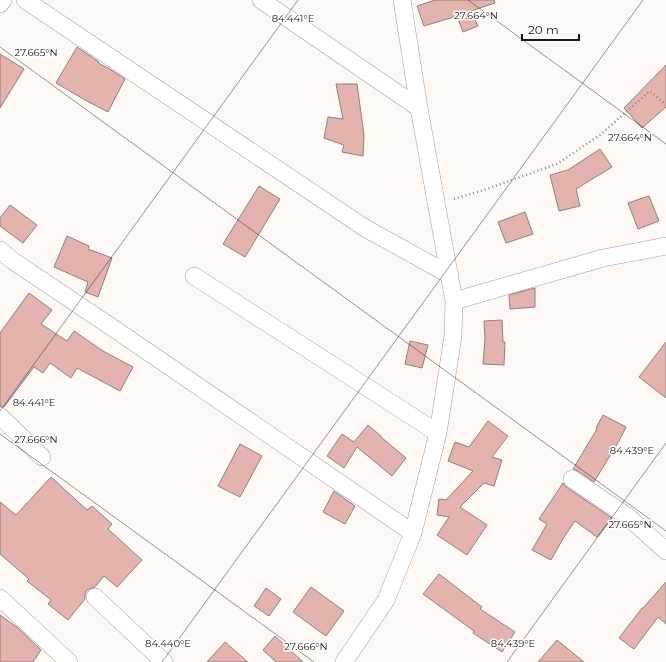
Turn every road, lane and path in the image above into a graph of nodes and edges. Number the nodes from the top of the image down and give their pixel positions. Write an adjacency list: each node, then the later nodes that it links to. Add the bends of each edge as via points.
1 (3, 0): 5 (street)
2 (25, 0): 11 (street, via 364,228)
3 (261, 0): 7 (street)
4 (402, 0): 7 (street)
5 (0, 4)
6 (666, 105): 8 (path, via 650,91 600,135 557,164 487,190)
7 (419, 108): 8 (street)
8 (437, 204): 11 (street)
9 (666, 246): 13 (street, via 602,258)
10 (0, 250): 18 (street)
11 (450, 275): 13 (street)
12 (194, 276): 15 (street)
13 (454, 301): 15 (street, via 453,336)
14 (0, 416): 16 (street)
15 (438, 433): 18 (street)
16 (42, 457)
17 (572, 479): 19 (street, via 627,516)
18 (413, 533): 24 (street, via 386,600)
19 (666, 551)
20 (96, 597): 23 (street)
21 (0, 598): 22 (street)
22 (69, 662)
23 (164, 662)
24 (344, 662)

